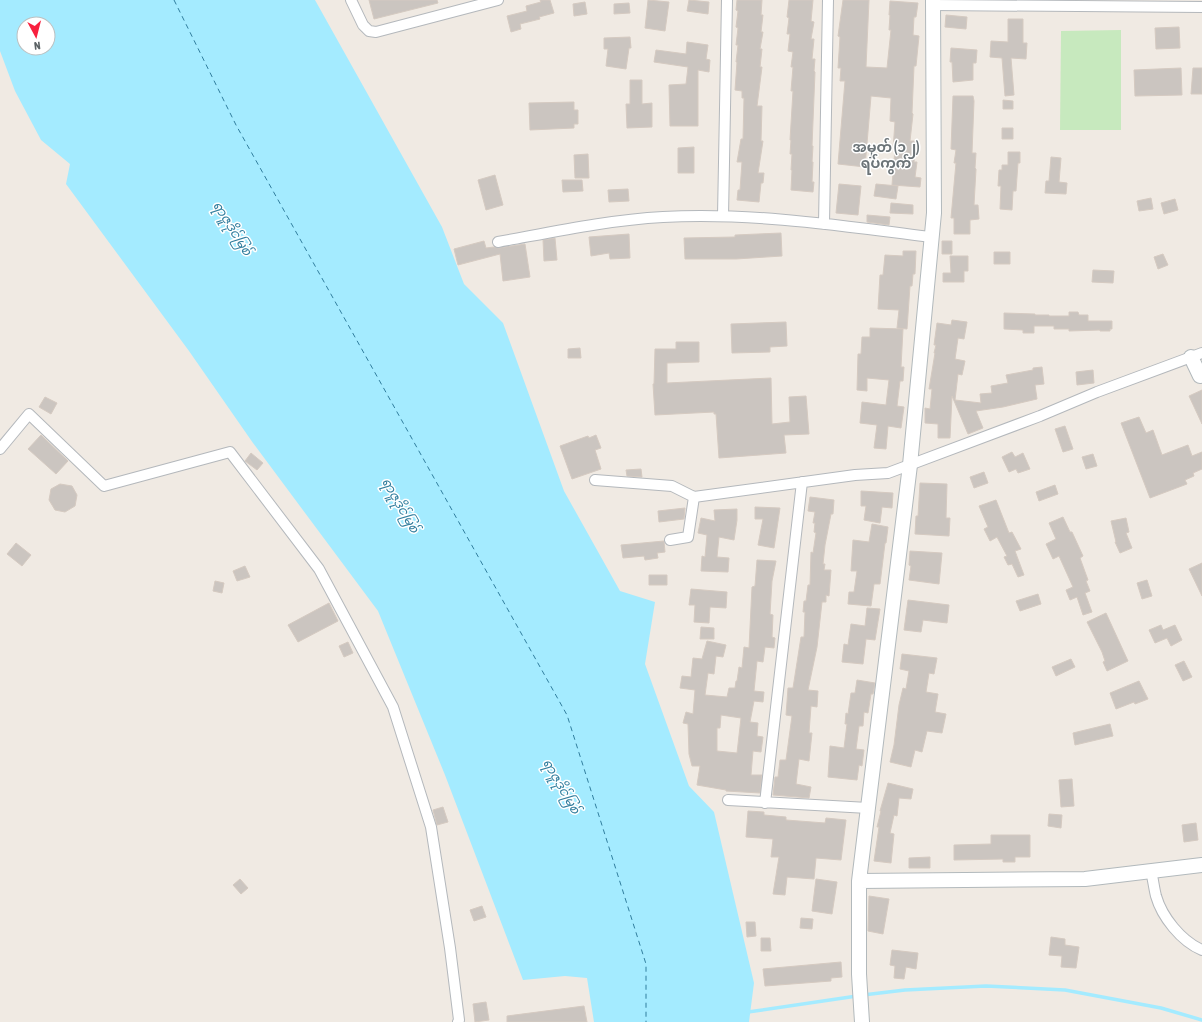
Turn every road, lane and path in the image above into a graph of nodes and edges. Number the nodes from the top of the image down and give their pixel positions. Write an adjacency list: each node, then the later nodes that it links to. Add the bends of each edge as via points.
1 (351, 0): 2 (street, via 363,25 369,31 376,32)
2 (498, 0)
3 (727, 0): 7 (street)
4 (828, 0): 8 (street)
5 (933, 2): 6 (street); 9 (street, via 934,213)
6 (1202, 7)
7 (723, 216): 8 (street); 10 (street, via 620,220)
8 (824, 224): 9 (street)
9 (931, 237): 14 (street)
10 (498, 242)
11 (1197, 355): 12 (street); 14 (street)
12 (1200, 376)
13 (0, 450): 26 (street, via 29,414 104,486 230,452 319,569 393,707 431,827 450,948)
14 (910, 465): 16 (street, via 888,473); 21 (street)
15 (595, 480): 17 (street, via 672,486)
16 (802, 482): 17 (street); 20 (street)
17 (694, 497): 18 (street, via 688,537)
18 (670, 540)
19 (728, 800): 20 (street)
20 (765, 803): 21 (street)
21 (868, 808): 24 (street)
22 (1202, 865): 23 (street)
23 (1151, 871): 24 (street, via 1085,879); 25 (street, via 1156,897 1169,922 1186,941)
24 (860, 881): 27 (street, via 859,974)
25 (1202, 950)
26 (458, 1022)
27 (862, 1022)

